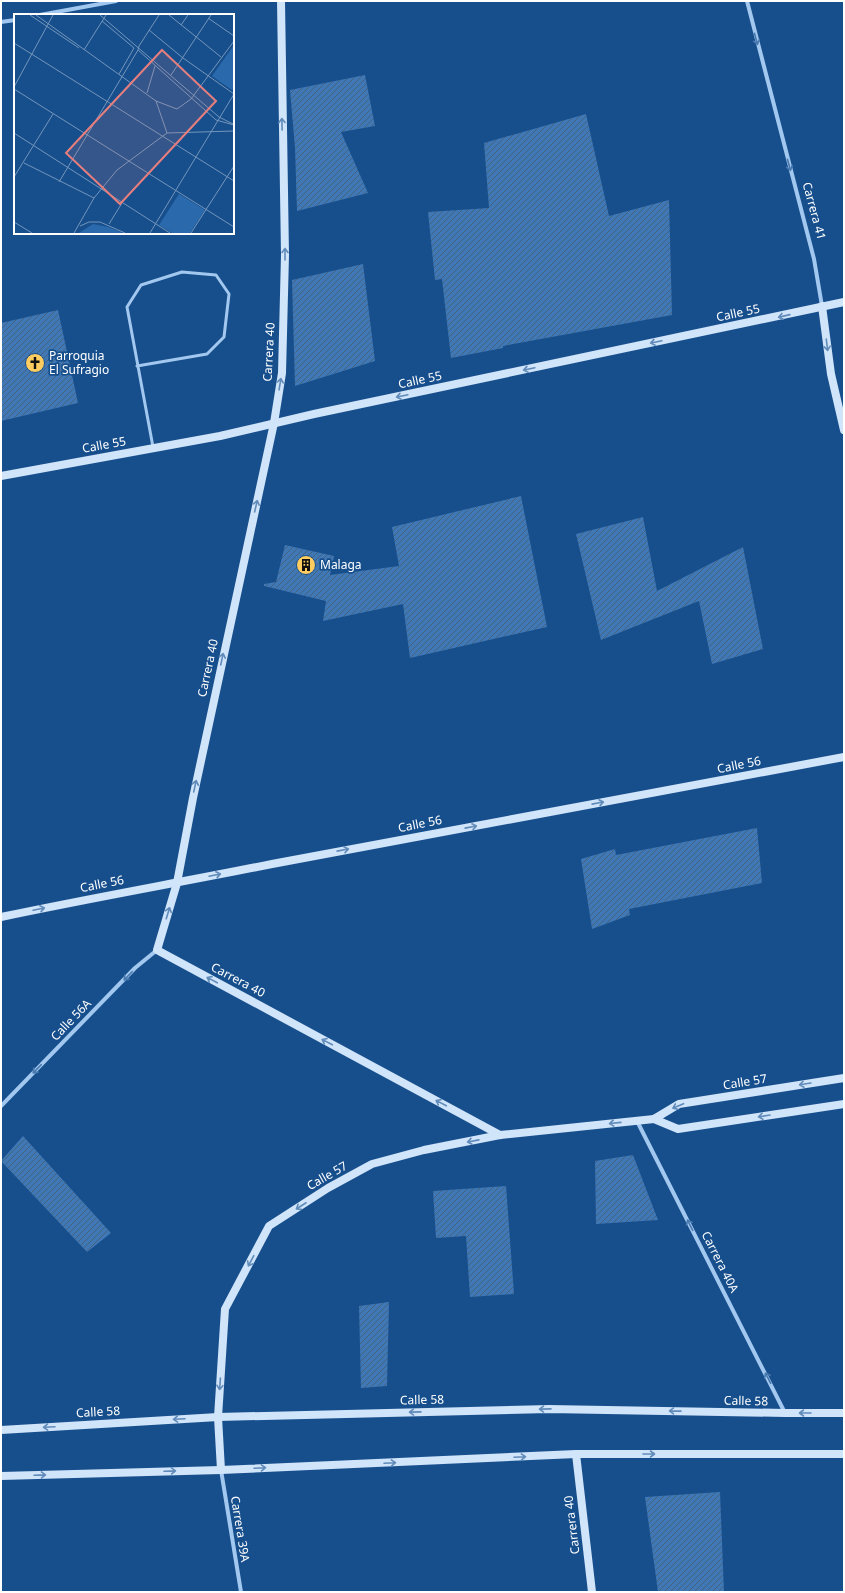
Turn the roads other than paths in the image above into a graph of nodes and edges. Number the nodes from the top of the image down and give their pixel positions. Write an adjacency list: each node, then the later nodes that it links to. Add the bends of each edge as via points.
1 (116, 1): 4 (street)
2 (281, 1): 10 (street, Carrera 40, one-way to 2, via 282,373 285,255)
3 (747, 1): 8 (street, Carrera 41, one-way to 8, via 814,259)
4 (45, 14)
5 (14, 20): 6 (street)
6 (1, 22)
7 (844, 302): 8 (street, Calle 55)
8 (822, 306): 10 (street, Calle 55, one-way to 10); 11 (street, Carrera 41, one-way to 11, via 830,374)
9 (137, 366): 9 (lane, via 127,307 141,285 182,272 216,275 229,294 224,337 207,354); 12 (lane)
10 (274, 423): 12 (street, Calle 55); 15 (street, Carrera 40, one-way to 10, via 194,790)
11 (844, 430)
12 (153, 448): 13 (street, Calle 55)
13 (1, 476)
14 (844, 757): 15 (street, Calle 56, one-way to 14)
15 (177, 883): 16 (street, Calle 56, one-way to 15); 17 (street, Carrera 40, one-way to 15)
16 (1, 917)
17 (157, 950): 20 (street, Calle 56A, one-way to 20, via 135,968); 23 (street, Carrera 40, one-way to 17)
18 (844, 1078): 21 (street, Calle 57, one-way to 21, via 679,1104)
19 (844, 1104): 21 (street, Calle 57, one-way to 21, via 678,1129)
20 (1, 1106)
21 (654, 1119): 22 (street, Calle 57)
22 (636, 1121): 23 (street, Calle 57, one-way to 23); 24 (street, Carrera 40A, one-way to 22)
23 (500, 1135): 26 (street, Calle 57, one-way to 26, via 424,1150 372,1164 328,1188 269,1226 225,1309)
24 (785, 1413): 25 (street, Calle 58, one-way to 24); 26 (street, Calle 58, one-way to 26, via 549,1409)
25 (844, 1413)
26 (218, 1417): 27 (street, Calle 58, one-way to 27); 30 (street, Calle 57)
27 (1, 1430)
28 (576, 1454): 29 (street, one-way to 29); 30 (street, one-way to 28); 33 (street, Carrera 40)
29 (844, 1454)
30 (221, 1470): 31 (street, one-way to 30); 32 (street, Carrera 39A)
31 (1, 1476)
32 (241, 1592)
33 (592, 1592)

